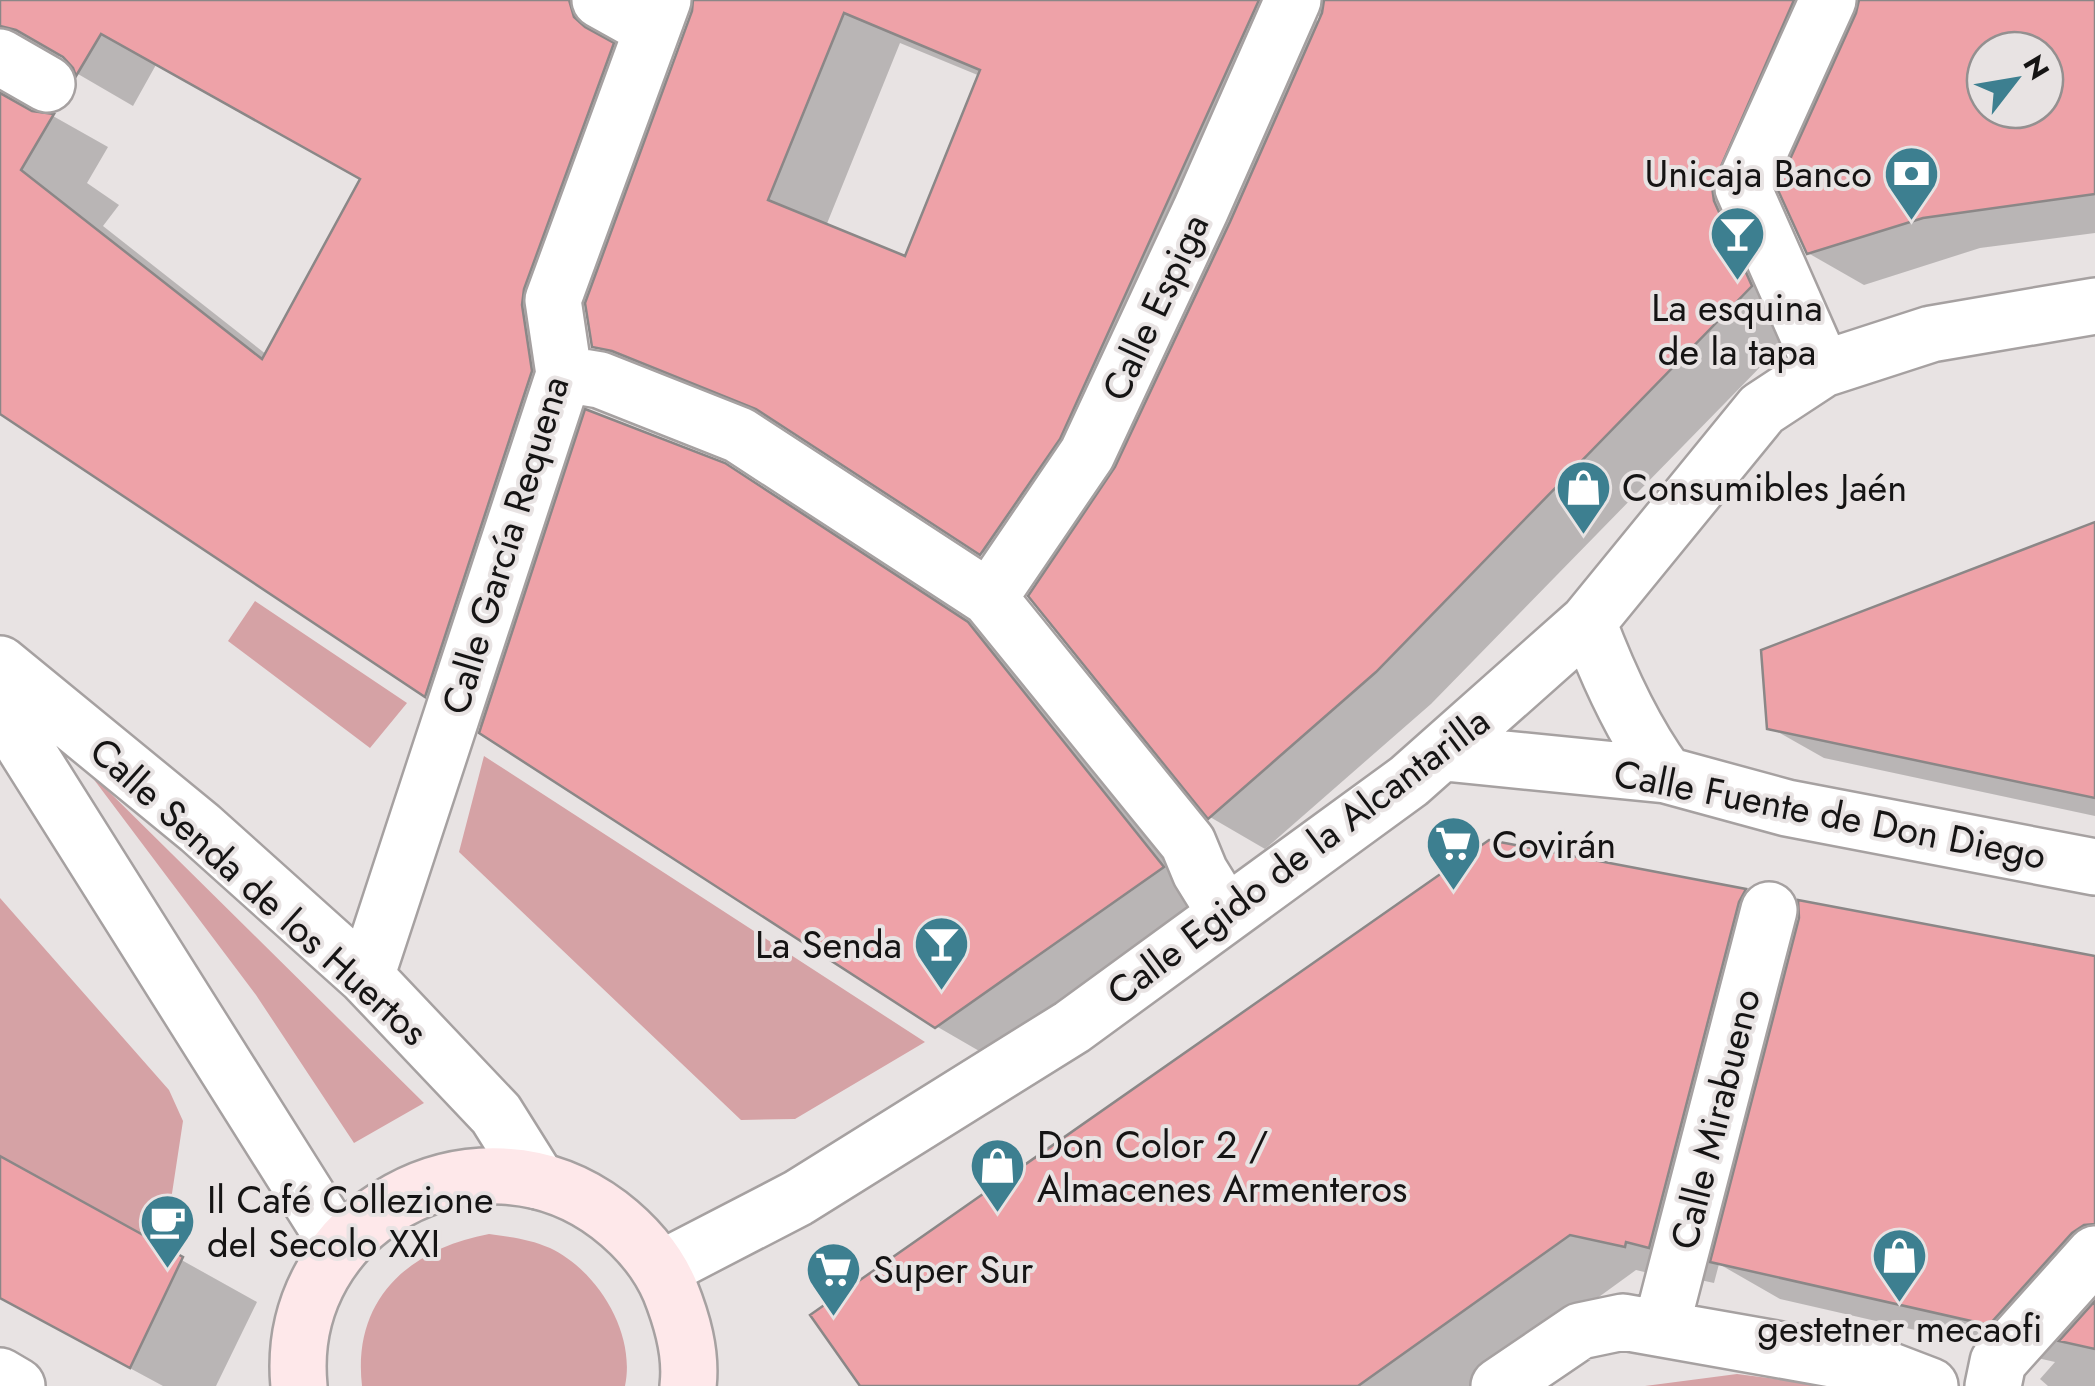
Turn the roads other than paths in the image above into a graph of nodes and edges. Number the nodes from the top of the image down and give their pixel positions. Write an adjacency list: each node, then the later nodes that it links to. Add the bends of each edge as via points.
1 (600, 0): 4 (street)
2 (1293, 0): 10 (street, Calle Espiga, via 1086,454)
3 (1828, 0): 8 (street, via 1742,188)
4 (658, 15): 9 (street, Calle García Requena, via 553,300)
5 (0, 57): 6 (street)
6 (47, 84)
7 (2095, 306): 8 (street, Calle Egido de la Alcantarilla, via 1930,334)
8 (1823, 370): 11 (street, Calle Egido de la Alcantarilla, via 1762,409)
9 (564, 374): 10 (street, via 600,380 740,435); 19 (street, Calle García Requena)
10 (989, 598): 18 (street, via 1188,844)
11 (1588, 622): 14 (street, Calle Egido de la Alcantarilla); 15 (street, via 1648,752)
12 (0, 664): 19 (street, Calle Senda de los Huertos, via 200,828)
13 (0, 708): 21 (street, Calle Senda de los Huertos)
14 (1444, 752): 15 (street, Calle Fuente de Don Diego); 18 (street, Calle Egido de la Alcantarilla)
15 (1666, 776): 16 (street, Calle Fuente de Don Diego, via 1788,808)
16 (2095, 867)
17 (1769, 910): 24 (street, Calle Mirabueno)
18 (1226, 914): 23 (street, Calle Egido de la Alcantarilla, via 1004,1071 798,1198)
19 (366, 977): 20 (street, Calle Senda de los Huertos, via 496,1114)
20 (538, 1181): 21 (main road, via 494,1175 410,1193 372,1215); 23 (main road, via 587,1198 628,1229)
21 (340, 1248): 28 (main road, via 316,1285 302,1326)
22 (2095, 1254): 31 (street, via 1998,1362)
23 (661, 1269): 26 (main road, via 683,1320)
24 (1661, 1328): 29 (street, via 1622,1322 1580,1330); 30 (street, via 1883,1368)
25 (0, 1376): 27 (street)
26 (691, 1382)
27 (17, 1386)
28 (299, 1386)
29 (1499, 1386)
30 (1930, 1386)
31 (1993, 1386)

